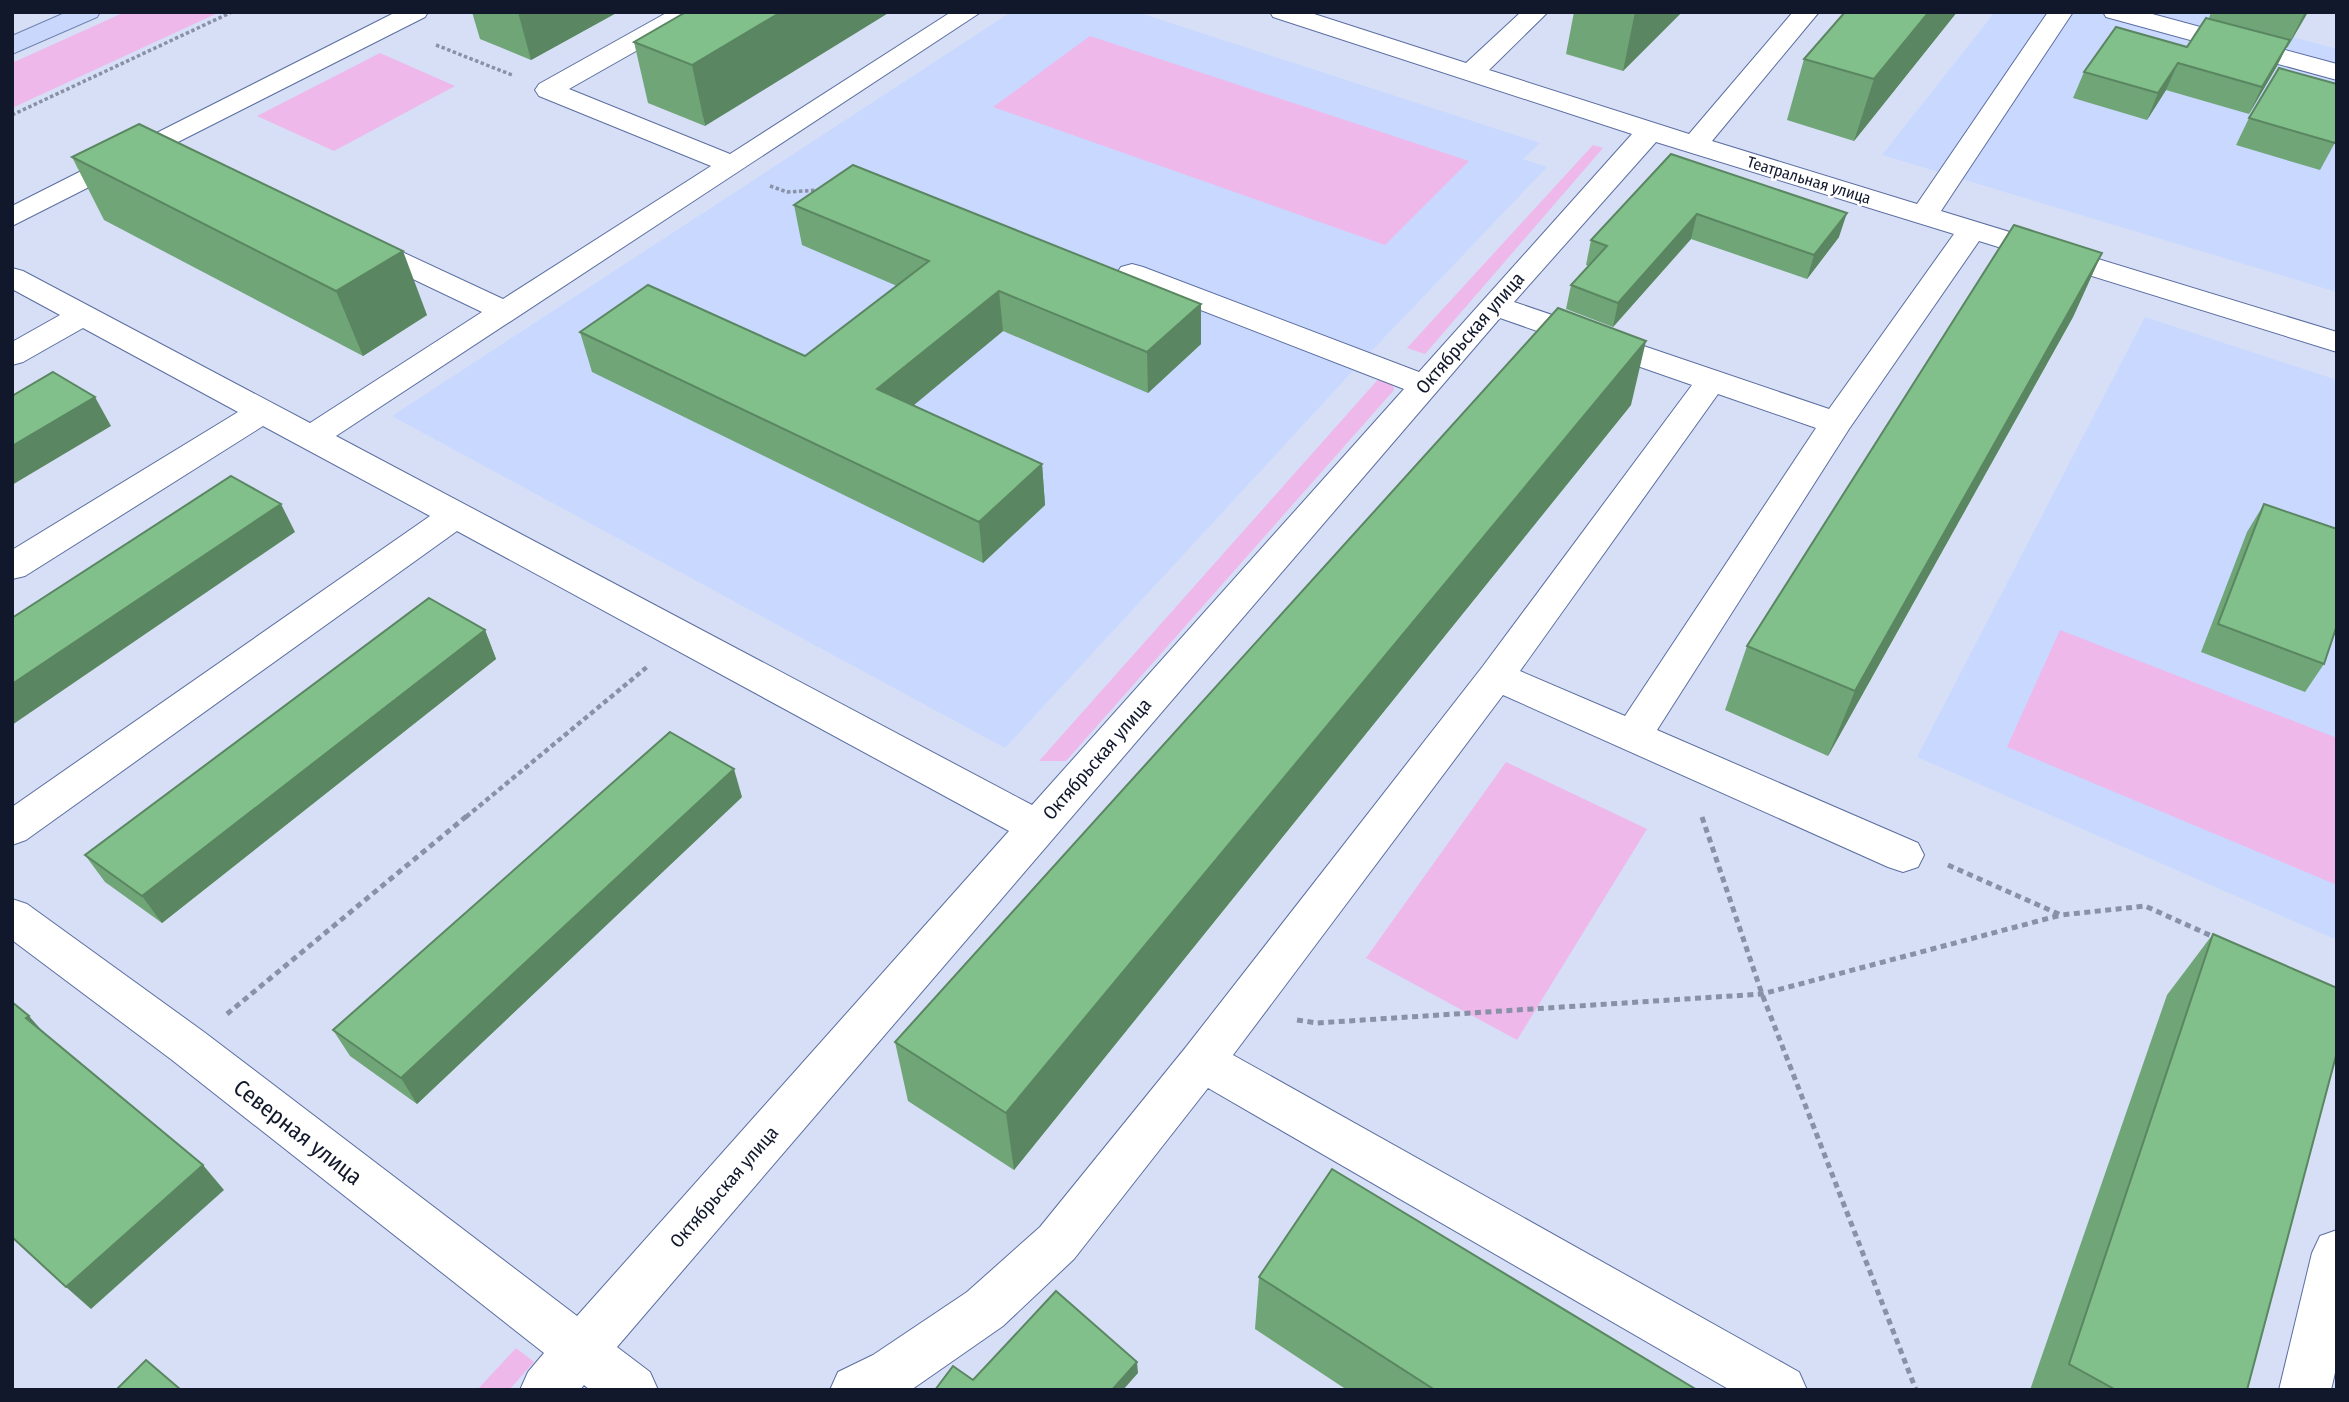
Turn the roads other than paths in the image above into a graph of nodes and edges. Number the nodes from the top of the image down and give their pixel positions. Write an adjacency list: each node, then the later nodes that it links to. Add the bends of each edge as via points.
1 (88, 12): 10 (main road)
2 (416, 12): 17 (street, via 166,152)
3 (687, 12): 15 (street, via 548,90)
4 (970, 12): 15 (street)
5 (1282, 12): 12 (street, Театральная улица)
6 (1536, 12): 12 (street)
7 (1807, 12): 14 (street)
8 (2061, 12): 16 (street)
9 (2115, 12): 11 (street)
10 (12, 46)
11 (2337, 72)
12 (1471, 73): 13 (street, Театральная улица)
13 (1650, 131): 14 (street, Театральная улица); 22 (street, Октябрьская улица)
14 (1695, 145): 16 (street, Театральная улица)
15 (728, 167): 23 (street)
16 (1924, 215): 18 (street, Театральная улица)
17 (12, 217)
18 (1972, 230): 25 (street, Театральная улица); 30 (street)
19 (341, 234): 23 (street)
20 (1132, 273): 28 (street)
21 (12, 277): 24 (street)
22 (1494, 306): 27 (street); 28 (street, Октябрьская улица)
23 (504, 310): 31 (street)
24 (83, 315): 26 (street); 29 (street)
25 (2337, 342)
26 (12, 355)
27 (1711, 381): 30 (street); 34 (street)
28 (1424, 385): 36 (street, Октябрьская улица)
29 (263, 411): 31 (street); 33 (street)
30 (1836, 423): 35 (street)
31 (311, 437): 32 (street)
32 (456, 515): 36 (street); 37 (street)
33 (12, 567)
34 (1496, 676): 35 (street); 40 (street)
35 (1633, 736): 38 (street)
36 (1037, 827): 42 (street, Октябрьская улица)
37 (12, 829)
38 (1903, 855)
39 (12, 916): 42 (street, Северная улица, via 188,1046)
40 (1202, 1061): 45 (street, via 1057,1243 985,1309 891,1373); 46 (street)
41 (2337, 1253): 47 (street)
42 (580, 1352): 43 (street, Октябрьская улица); 44 (street, Северная улица)
43 (546, 1390)
44 (632, 1390)
45 (856, 1390)
46 (1781, 1390)
47 (2305, 1390)

